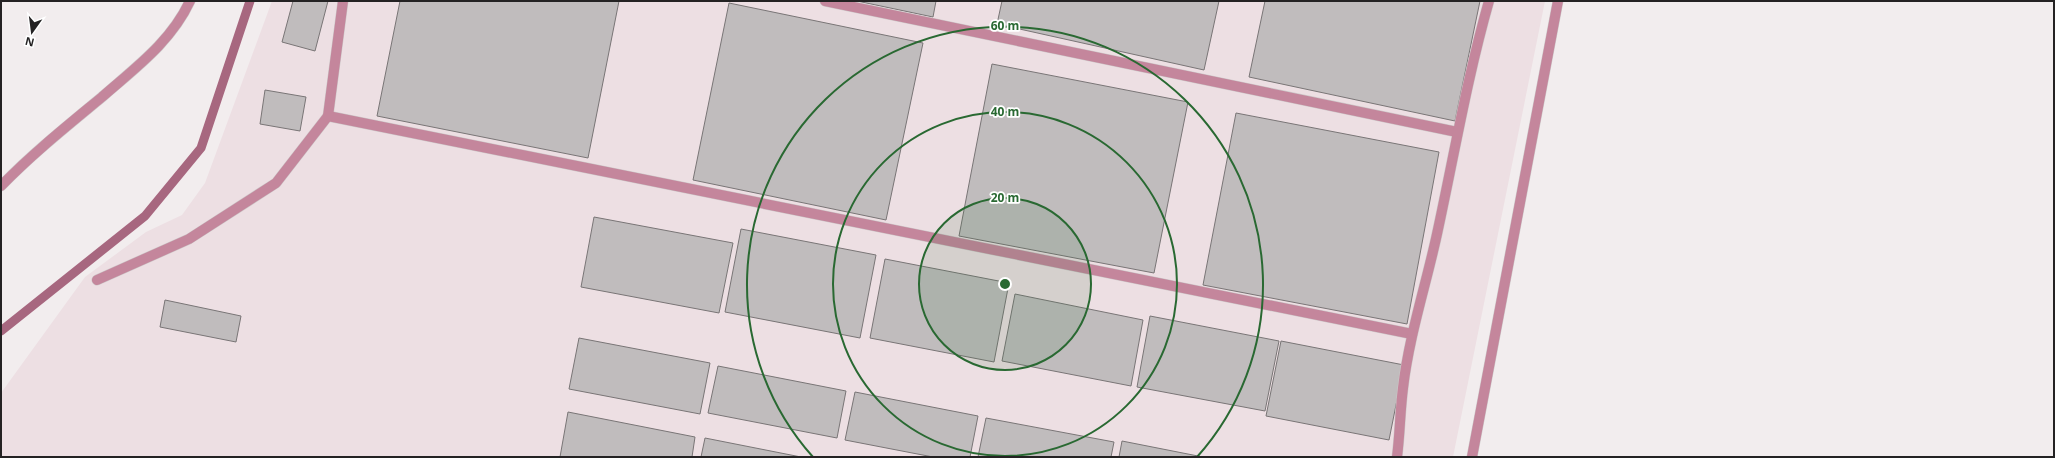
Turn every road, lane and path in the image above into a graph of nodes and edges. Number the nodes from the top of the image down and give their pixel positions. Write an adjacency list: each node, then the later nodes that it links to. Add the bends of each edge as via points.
1 (190, 1): 8 (street, via 186,11 157,50 27,159)
2 (343, 1): 6 (street)
3 (825, 1): 7 (street)
4 (1489, 1): 7 (street, via 1469,74)
5 (1558, 1): 12 (street)
6 (328, 116): 9 (street, via 276,183 189,239); 10 (street)
7 (1457, 132): 10 (street, via 1421,306)
8 (1, 186)
9 (97, 280)
10 (1412, 334): 11 (street, via 1403,388)
11 (1397, 457)
12 (1472, 457)

